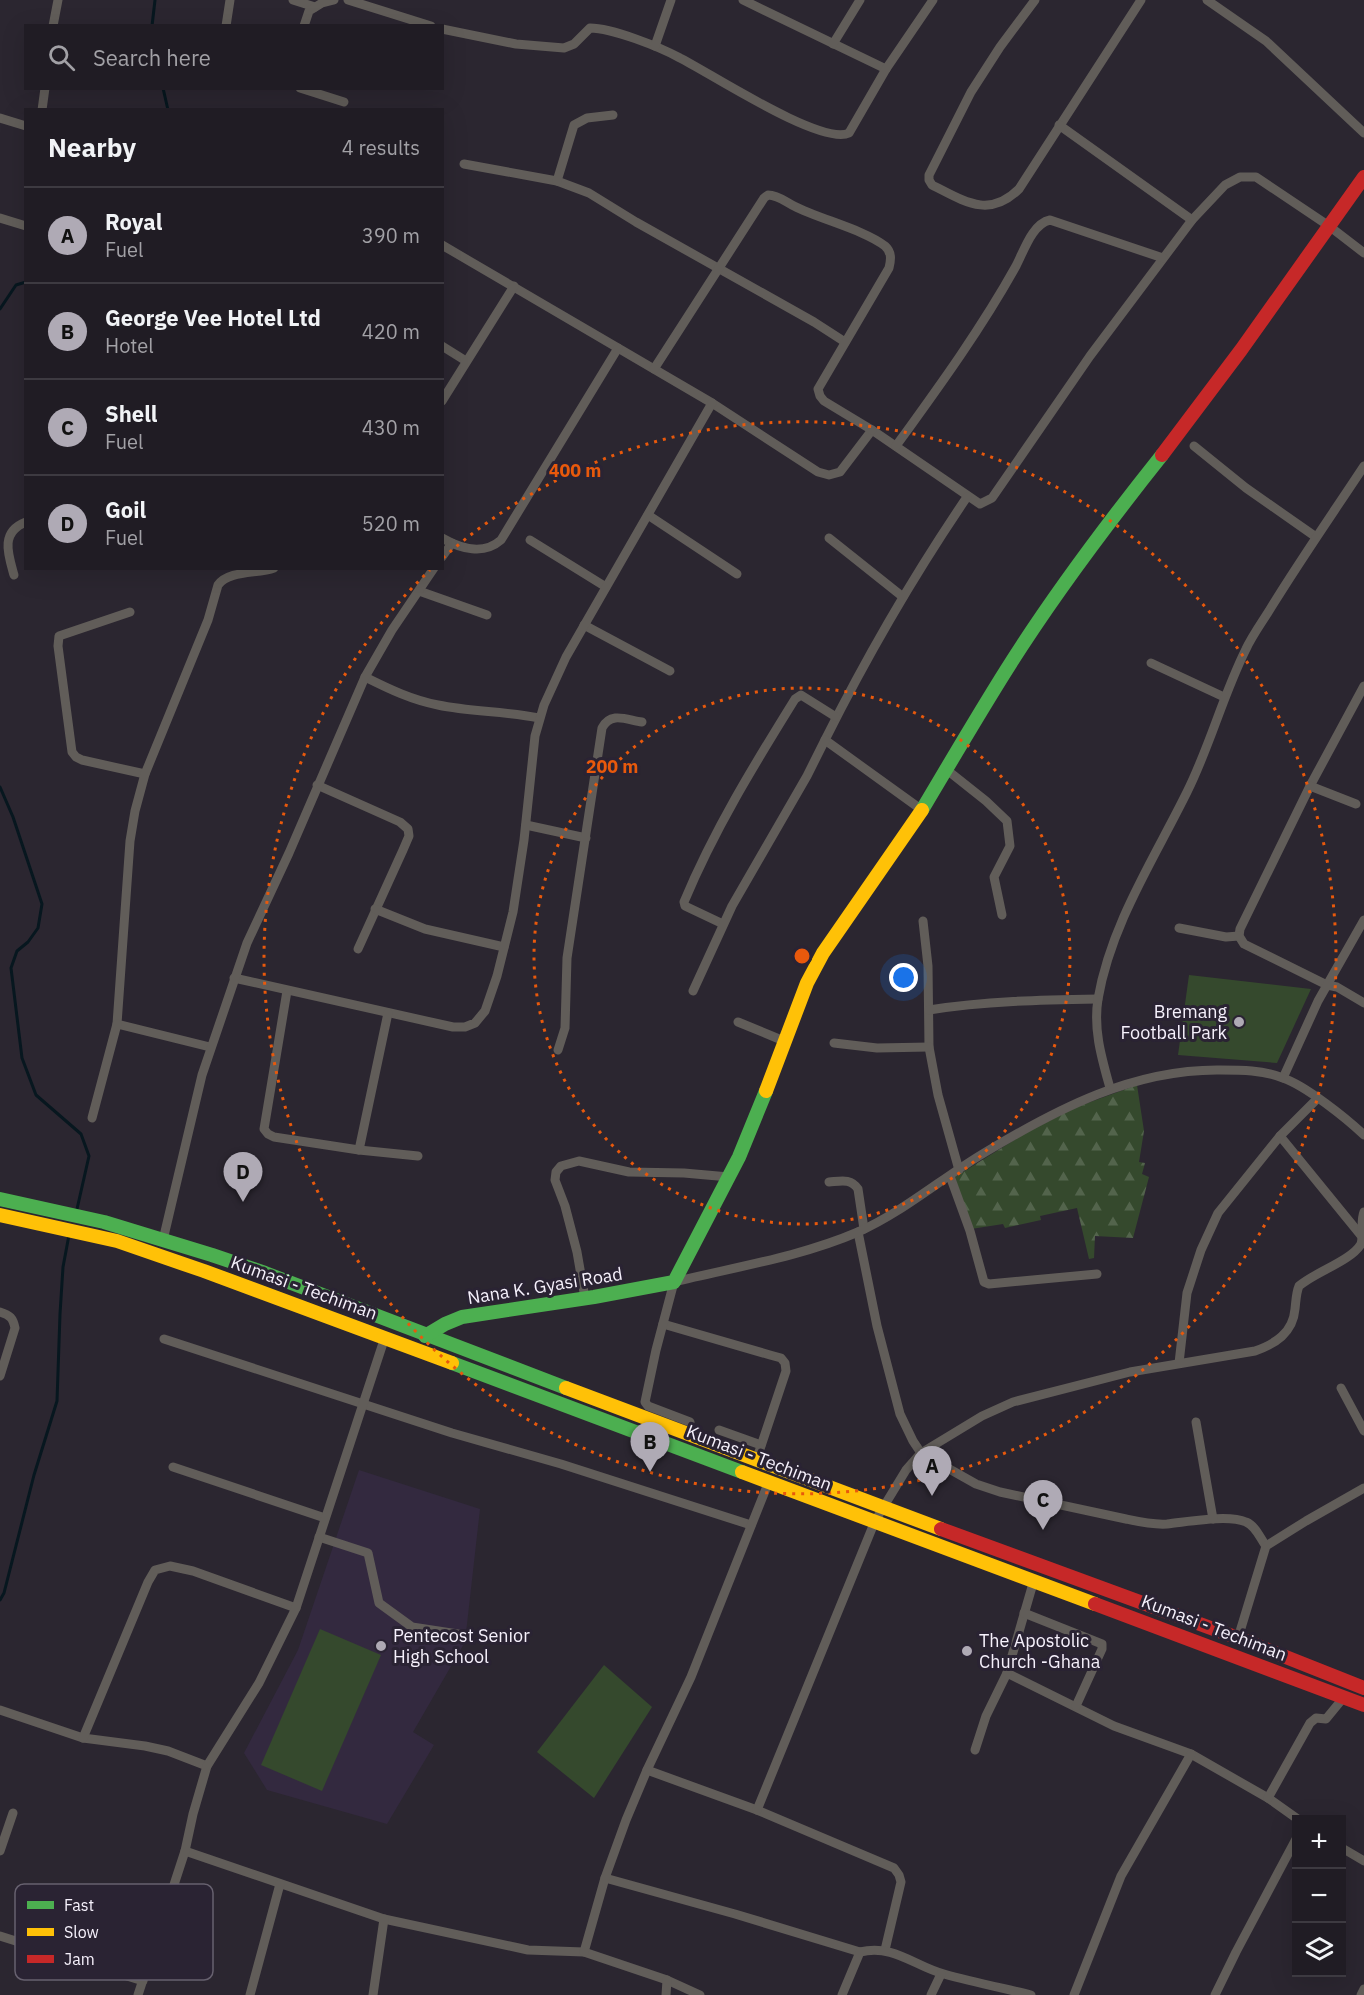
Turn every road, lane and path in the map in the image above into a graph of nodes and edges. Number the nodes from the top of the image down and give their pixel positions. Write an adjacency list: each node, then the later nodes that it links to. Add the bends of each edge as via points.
1 (58, 0): 14 (street)
2 (230, 0): 15 (street)
3 (293, 0): 13 (street)
4 (334, 0): 13 (street)
5 (348, 0): 17 (street)
6 (671, 0): 20 (street)
7 (743, 0): 19 (street)
8 (860, 0): 19 (street)
9 (933, 0): 21 (street)
10 (1035, 0): 29 (street, via 971,92 929,180 967,202 996,205 1019,189)
11 (1141, 0): 29 (street)
12 (1207, 0): 30 (street, via 1266,41)
13 (315, 7): 16 (street, via 309,11)
14 (53, 24)
15 (226, 24)
16 (305, 24)
17 (424, 24)
18 (444, 29): 20 (street, via 516,44 564,48 592,27)
19 (833, 44): 21 (street)
20 (655, 45): 21 (street, via 748,98 843,136 849,133)
21 (886, 69)
22 (45, 90): 25 (street)
23 (306, 90): 24 (street)
24 (344, 102)
25 (42, 108)
26 (613, 115): 33 (street, via 587,118 574,125)
27 (0, 118): 28 (street)
28 (24, 125)
29 (1059, 125): 36 (street)
30 (1364, 133)
31 (464, 164): 33 (street)
32 (1364, 177): 34 (main road)
33 (558, 181): 42 (street, via 590,193)
34 (1359, 193): 38 (main road)
35 (0, 218): 37 (street)
36 (1192, 220): 38 (street, via 1225,185 1240,177 1256,177); 41 (street)
37 (24, 225)
38 (1329, 226): 40 (street); 83 (main road, via 1174,441 1063,585)
39 (444, 246): 43 (street)
40 (1364, 253)
41 (1163, 258): 52 (street, via 1050,220 1043,222 974,334); 55 (street, via 992,498 981,504)
42 (719, 269): 44 (street); 44 (street, via 768,195 887,247 889,267); 48 (street)
43 (514, 286): 46 (street); 47 (street)
44 (844, 342): 51 (street, via 818,389 820,396)
45 (444, 347): 47 (street)
46 (618, 348): 48 (street); 62 (street, via 501,540 492,548 478,550)
47 (466, 361): 49 (street)
48 (654, 369): 50 (street)
49 (444, 398)
50 (712, 403): 51 (street, via 818,472 829,475 840,472); 56 (street)
51 (872, 430): 52 (street)
52 (896, 446): 55 (street)
53 (1194, 446): 58 (street)
54 (1364, 466): 58 (street)
55 (968, 497): 70 (street)
56 (648, 515): 66 (street); 68 (street)
57 (24, 523): 67 (street, via 13,528 7,540)
58 (1316, 537): 78 (street, via 1246,648)
59 (828, 538): 70 (street)
60 (444, 539): 62 (street)
61 (530, 540): 68 (street)
62 (452, 543): 63 (street)
63 (444, 554)
64 (263, 570): 84 (street, via 231,576 218,585)
65 (433, 570): 69 (street)
66 (736, 574)
67 (14, 575)
68 (606, 587): 73 (street)
69 (419, 591): 72 (street); 76 (street)
70 (903, 597): 79 (street)
71 (130, 612): 84 (street, via 60,636 58,646 72,752 82,760)
72 (487, 615)
73 (584, 625): 75 (street); 80 (street)
74 (1151, 663): 78 (street)
75 (669, 671)
76 (365, 676): 80 (street, via 413,699); 85 (street)
77 (1364, 686): 86 (street)
78 (1224, 698): 104 (street, via 1191,785 1124,914)
79 (836, 717): 82 (street); 95 (street, via 801,695 795,699 723,818 684,902 684,906)
80 (539, 718): 89 (street)
81 (642, 722): 90 (street, via 612,717 602,728)
82 (825, 741): 88 (street); 95 (street)
83 (947, 770): 88 (main road); 92 (street, via 1007,821 1010,846 994,877)
84 (145, 774): 109 (street, via 130,841)
85 (317, 785): 91 (street, via 408,829 409,836); 100 (street)
86 (1310, 786): 87 (street); 97 (street)
87 (1356, 804)
88 (922, 810): 110 (main road, via 823,953)
89 (526, 825): 90 (street); 98 (street)
90 (586, 838): 114 (street, via 567,958 565,1028)
91 (375, 909): 98 (street, via 425,929); 99 (street)
92 (1002, 915)
93 (1364, 920): 101 (street)
94 (923, 921): 106 (street)
95 (723, 924): 103 (street)
96 (1179, 928): 97 (street)
97 (1239, 936): 101 (street, via 1244,944)
98 (504, 947): 107 (street, via 485,1011 475,1023 453,1026)
99 (358, 949)
100 (234, 978): 102 (street); 112 (street)
101 (1327, 985): 105 (street); 115 (street)
102 (287, 991): 107 (street); 121 (street, via 264,1128 274,1137)
103 (693, 991)
104 (1098, 999): 106 (street, via 1024,1000); 116 (street, via 1096,1022)
105 (1364, 1003)
106 (929, 1010): 113 (street)
107 (388, 1013): 121 (street)
108 (738, 1022): 110 (street)
109 (117, 1024): 112 (street); 118 (street)
110 (784, 1041): 125 (main road)
111 (834, 1043): 113 (street, via 877,1048)
112 (210, 1047): 132 (street)
113 (929, 1047): 123 (street)
114 (558, 1050)
115 (1283, 1078): 116 (street, via 1263,1072 1195,1069); 117 (street)
116 (1110, 1088): 123 (street, via 1036,1124)
117 (1317, 1099): 119 (street); 120 (street)
118 (92, 1118)
119 (1362, 1130)
120 (1280, 1137): 131 (street); 142 (street, via 1218,1213 1201,1250 1187,1293)
121 (359, 1150): 122 (street)
122 (418, 1156)
123 (959, 1170): 124 (street)
124 (950, 1176): 130 (street); 134 (street, via 984,1282)
125 (729, 1177): 135 (main road); 136 (street, via 629,1172 579,1161 561,1166 555,1179 577,1252)
126 (829, 1182): 130 (street, via 844,1180 856,1185)
127 (0, 1199): 132 (main road)
128 (1364, 1212): 131 (street)
129 (0, 1215): 133 (main road, Kumasi - Techiman, via 117,1241)
130 (861, 1230): 135 (street, via 788,1254); 151 (street, via 877,1326 900,1414)
131 (1364, 1238): 142 (street, via 1357,1249 1299,1286 1292,1325 1276,1342 1255,1351)
132 (163, 1239): 133 (street); 139 (main road)
133 (158, 1255): 140 (main road, Kumasi - Techiman)
134 (1097, 1274)
135 (674, 1282): 136 (main road, Nana K. Gyasi Road); 138 (street)
136 (585, 1298): 139 (main road, Nana K. Gyasi Road, via 462,1317)
137 (0, 1312): 143 (street, via 14,1320 15,1328)
138 (663, 1324): 146 (street, via 645,1402); 150 (street, via 781,1358 786,1371)
139 (425, 1335): 152 (main road)
140 (385, 1337): 145 (street); 154 (main road, Kumasi - Techiman)
141 (164, 1339): 145 (street)
142 (1179, 1363): 151 (street, via 1013,1402)
143 (0, 1376)
144 (1341, 1388): 149 (street)
145 (364, 1403): 157 (street); 160 (street)
146 (690, 1422)
147 (1196, 1422): 158 (street)
148 (719, 1430): 150 (street)
149 (1364, 1431)
150 (761, 1445): 152 (street)
151 (921, 1453): 156 (street); 158 (street, via 976,1484 1000,1492 1145,1523)
152 (756, 1461): 156 (main road)
153 (173, 1467): 157 (street)
154 (769, 1481): 159 (main road, Kumasi - Techiman); 160 (street)
155 (1364, 1488): 162 (street)
156 (882, 1508): 159 (street); 167 (main road)
157 (325, 1518): 161 (street)
158 (1213, 1519): 162 (street, via 1244,1520)
159 (874, 1521): 163 (main road, Kumasi - Techiman); 180 (street)
160 (751, 1525): 178 (street, via 691,1677)
161 (319, 1537): 164 (street); 166 (street, via 368,1553 379,1603 412,1627)
162 (1266, 1546): 167 (street)
163 (1034, 1580): 165 (street); 170 (main road, Kumasi - Techiman)
164 (296, 1608): 174 (street, via 193,1572 170,1566 155,1570); 177 (street, via 259,1683)
165 (1024, 1613): 168 (street); 172 (street, via 1102,1644)
166 (458, 1634)
167 (1238, 1638): 169 (main road)
168 (1007, 1673): 172 (street); 175 (street)
169 (1364, 1688)
170 (1344, 1697): 171 (main road, Kumasi - Techiman); 179 (street, via 1326,1719 1316,1718 1310,1723)
171 (1364, 1705)
172 (1076, 1706): 176 (street, via 1114,1726)
173 (0, 1710): 174 (street)
174 (83, 1738): 177 (street, via 168,1751)
175 (975, 1750)
176 (1191, 1754): 179 (street); 210 (street, via 1121,1876)
177 (207, 1767): 185 (street)
178 (647, 1770): 180 (street); 188 (street)
179 (1268, 1798): 182 (street)
180 (757, 1810): 194 (street, via 894,1868 901,1882)
181 (13, 1813): 184 (street)
182 (1292, 1815)
183 (1292, 1847): 211 (street)
184 (0, 1851)
185 (185, 1851): 189 (street); 190 (street)
186 (1346, 1851): 187 (street)
187 (1364, 1861)
188 (605, 1878): 195 (street); 196 (street)
189 (174, 1884)
190 (280, 1884): 191 (street); 203 (street)
191 (384, 1919): 195 (street, via 528,1950); 204 (street)
192 (0, 1936): 193 (street)
193 (15, 1941)
194 (885, 1950): 196 (street); 197 (street)
195 (584, 1952): 199 (street)
196 (860, 1952): 207 (street)
197 (941, 1974): 208 (street); 209 (street)
198 (140, 1980): 200 (street)
199 (667, 1980): 205 (street); 206 (street)
200 (143, 1981): 202 (street)
201 (1364, 1989): 212 (street)
202 (138, 1995)
203 (250, 1995)
204 (373, 1995)
205 (666, 1995)
206 (700, 1995)
207 (842, 1995)
208 (931, 1995)
209 (1031, 1995)
210 (1074, 1995)
211 (1215, 1995)
212 (1361, 1995)

